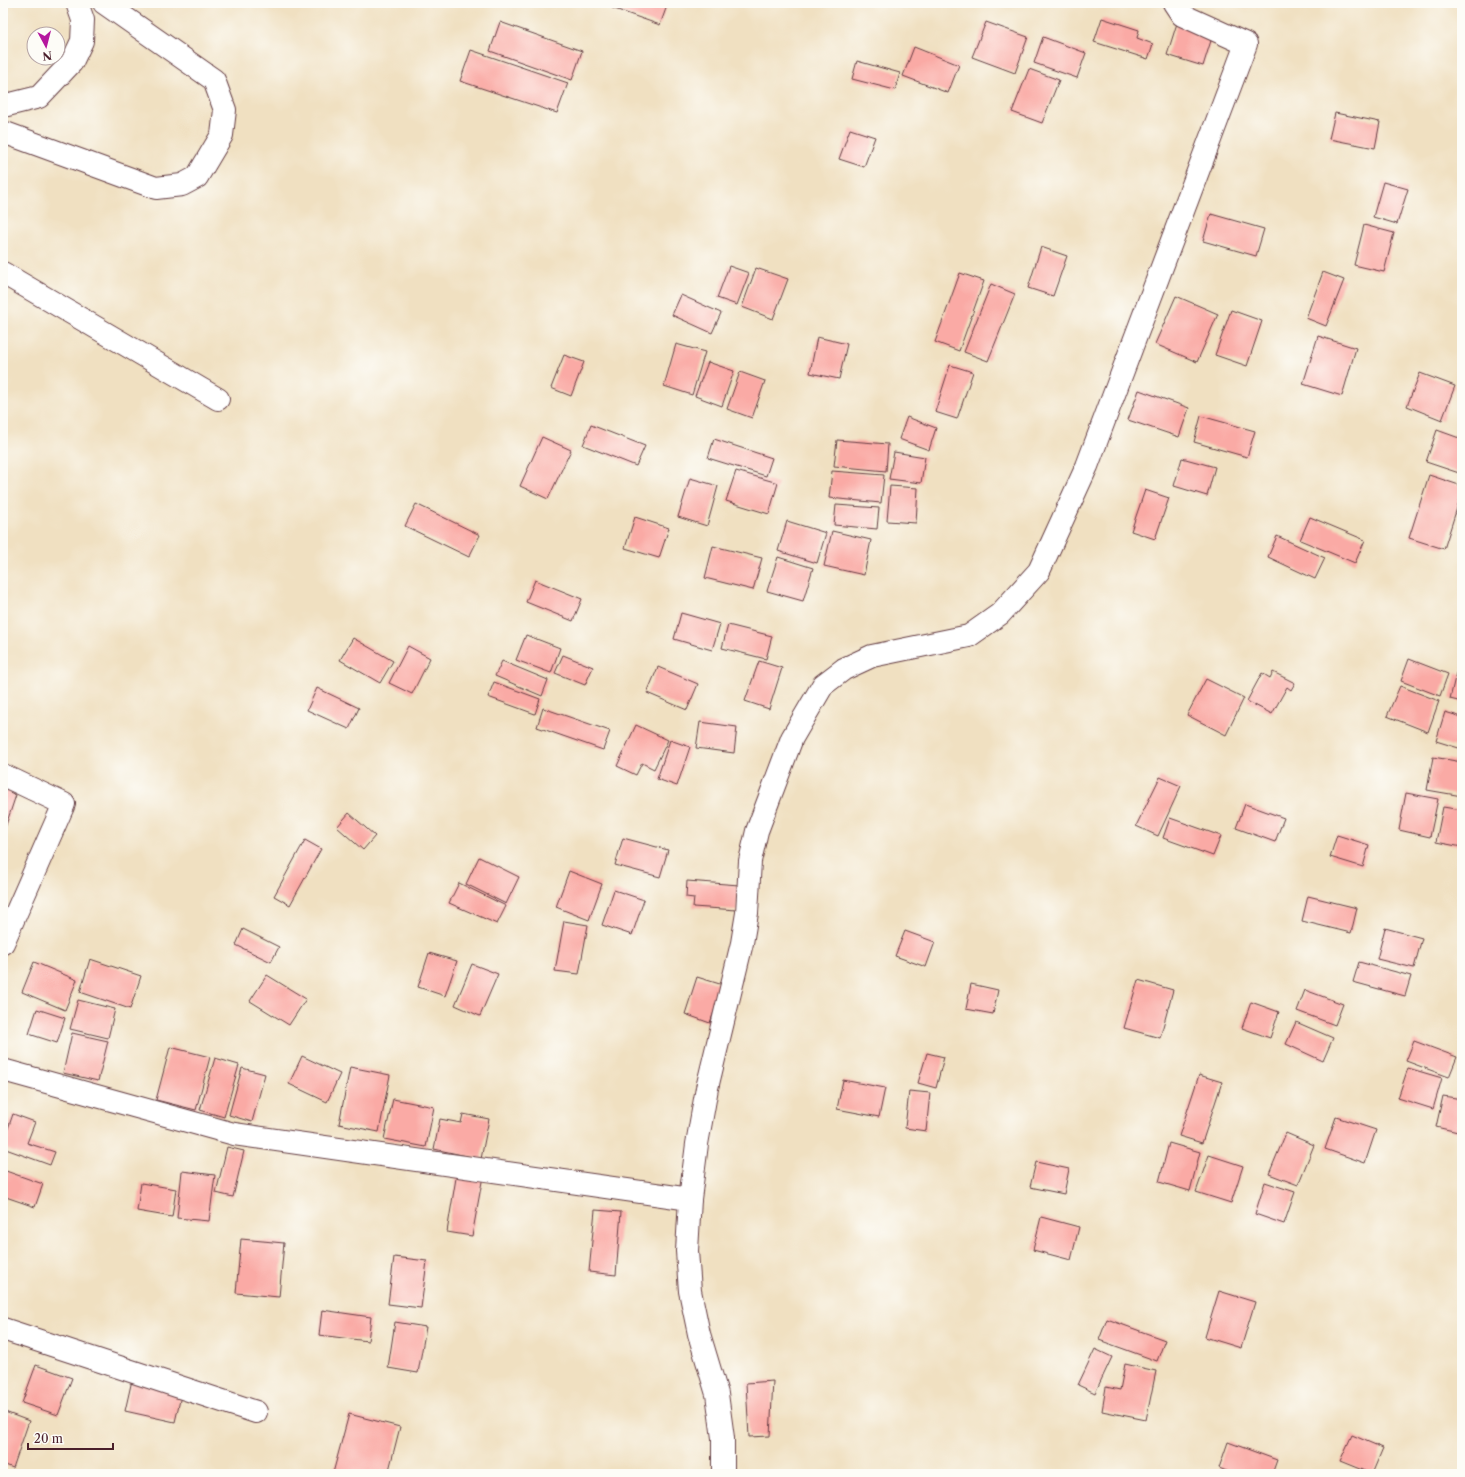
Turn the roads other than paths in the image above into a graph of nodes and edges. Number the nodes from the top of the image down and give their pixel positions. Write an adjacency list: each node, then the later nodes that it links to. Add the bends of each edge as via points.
1 (77, 3): 4 (street, via 83,20 82,41 72,62 39,97)
2 (104, 3): 5 (street, via 214,80 225,110 222,135 197,177 182,186 156,188)
3 (1174, 3): 11 (street, via 1182,15 1246,44 1087,466 1039,570 1000,614 969,636 872,656 844,669 823,685 792,738 753,846 742,943 707,1088)
4 (3, 106)
5 (3, 132)
6 (3, 273): 7 (street)
7 (218, 400)
8 (3, 775): 9 (street, via 64,804)
9 (3, 943)
10 (3, 1070): 11 (street, via 234,1134)
11 (690, 1199): 14 (street, via 687,1251 690,1291 699,1334 717,1394 723,1438)
12 (3, 1329): 13 (street)
13 (256, 1412)
14 (723, 1474)

